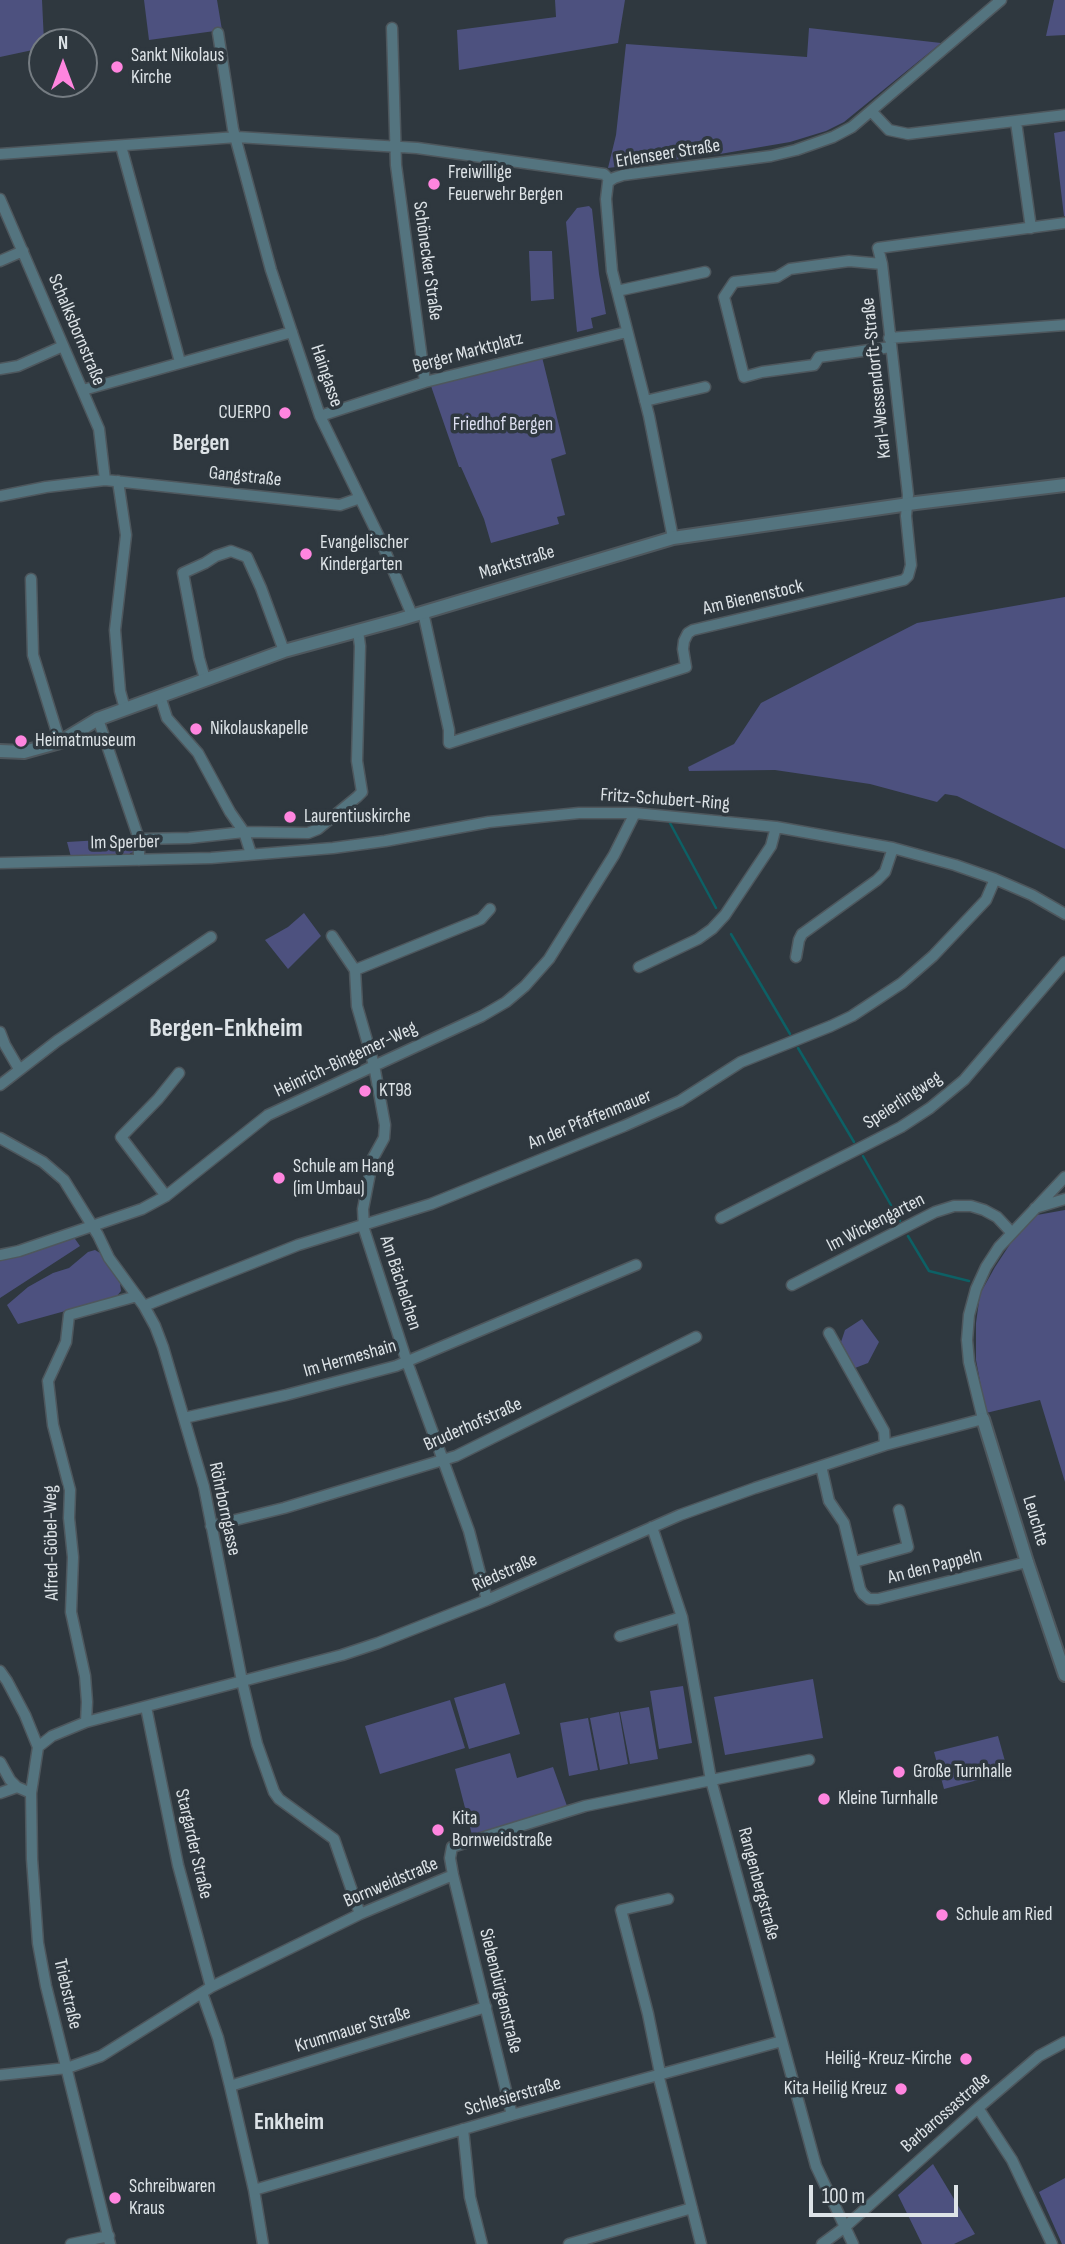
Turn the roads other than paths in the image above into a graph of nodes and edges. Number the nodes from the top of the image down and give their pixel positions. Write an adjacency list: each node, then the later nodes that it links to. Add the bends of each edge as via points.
1 (1001, 0): 4 (street, Erlenseer Straße)
2 (391, 28): 8 (street, Schönecker Straße)
3 (218, 33): 7 (street, Haingasse)
4 (871, 111): 6 (street, via 890,130 908,134); 11 (street, Erlenseer Straße, via 833,137 796,150)
5 (1065, 115): 6 (street)
6 (1016, 122): 14 (street)
7 (237, 137): 8 (street); 9 (street); 21 (street, Haingasse)
8 (396, 145): 11 (street, via 604,174); 27 (street, Schönecker Straße)
9 (121, 146): 10 (street); 25 (street)
10 (0, 154)
11 (610, 180): 19 (street, Erlenseer Straße, via 608,239)
12 (0, 199): 15 (street, Schalksbornstraße)
13 (1065, 223): 14 (street)
14 (1031, 228): 17 (street, Karl-Wessendorft-Straße, via 878,248)
15 (23, 251): 16 (street); 24 (street, Schalksbornstraße)
16 (0, 261)
17 (882, 264): 23 (street, Karl-Wessendorft-Straße); 23 (street, via 849,261 790,269 777,277 734,282 724,298 744,377 814,365 819,357)
18 (705, 272): 19 (street)
19 (617, 291): 22 (street, Erlenseer Straße)
20 (1065, 325): 23 (street)
21 (292, 332): 25 (street); 31 (street, Haingasse)
22 (626, 332): 27 (street, Berger Marktplatz); 30 (street, Erlenseer Straße)
23 (890, 342): 37 (street, Karl-Wessendorft-Straße)
24 (63, 346): 26 (street); 29 (street, Schalksbornstraße)
25 (180, 362): 29 (street)
26 (0, 369)
27 (425, 382): 31 (street, Berger Marktplatz)
28 (705, 387): 30 (street)
29 (83, 390): 32 (street, Schalksbornstraße, via 99,429)
30 (645, 401): 38 (street, Erlenseer Straße)
31 (320, 416): 36 (street, Haingasse)
32 (105, 480): 33 (street, Gangstraße); 35 (street, Gangstraße)
33 (118, 481): 36 (street, Gangstraße, via 340,505); 45 (street, via 125,536 115,630)
34 (1065, 485): 37 (street, Marktstraße)
35 (0, 496)
36 (360, 498): 40 (street, Haingasse)
37 (906, 505): 38 (street, Marktstraße); 48 (street, Am Bienenstock, via 911,570 899,583 693,630 684,640 686,667)
38 (673, 538): 40 (street, Marktstraße)
39 (31, 579): 47 (street, via 33,655)
40 (417, 614): 41 (street, Marktstraße); 48 (street, Haingasse)
41 (358, 631): 42 (street, Marktstraße); 52 (street, Im Sperber, via 357,761 362,792 308,833)
42 (284, 651): 43 (street, Marktstraße); 43 (street, via 247,557 223,553 183,573)
43 (205, 679): 44 (street, Marktstraße)
44 (160, 696): 45 (street, Marktstraße); 52 (street, via 167,718 198,754)
45 (125, 709): 46 (street, Marktstraße)
46 (98, 719): 47 (street, Marktstraße); 53 (street)
47 (60, 742): 49 (street, Marktstraße, via 24,752)
48 (449, 743)
49 (0, 751)
50 (635, 813): 51 (street, Fritz-Schubert-Ring); 55 (street, Fritz-Schubert-Ring, via 489,822 359,846); 68 (street, Heinrich-Bingemer-Weg, via 549,959 525,986 482,1016)
51 (776, 827): 54 (street, Fritz-Schubert-Ring); 65 (street, via 771,846 712,929)
52 (243, 832): 53 (street, Im Sperber); 55 (street)
53 (139, 839): 56 (street)
54 (893, 848): 58 (street, Fritz-Schubert-Ring); 63 (street, via 885,872 877,880 802,934)
55 (251, 854): 56 (street, Im Sperber)
56 (139, 860): 57 (street, Im Sperber)
57 (0, 863)
58 (995, 879): 60 (street, Fritz-Schubert-Ring); 79 (street, An der Pfaffenmauer, via 986,900 933,956 902,984 852,1016 741,1062 680,1101 632,1122 431,1204)
59 (490, 909): 66 (street, via 481,919)
60 (1065, 914)
61 (332, 936): 66 (street)
62 (211, 937): 69 (street)
63 (796, 957)
64 (1065, 962): 77 (street, Speierlingweg, via 976,1067 936,1104 891,1132)
65 (639, 967)
66 (355, 970): 68 (street, Am Bächelchen, via 357,1006)
67 (0, 1032): 69 (street)
68 (374, 1066): 74 (street, Heinrich-Bingemer-Weg, via 261,1119); 79 (street, Am Bächelchen, via 385,1131 373,1158)
69 (19, 1069): 71 (street)
70 (179, 1073): 74 (street, via 121,1137)
71 (0, 1084)
72 (0, 1138): 78 (street, Röhrborngasse, via 59,1174)
73 (1065, 1177): 76 (street)
74 (166, 1196): 78 (street, Heinrich-Bingemer-Weg)
75 (1065, 1199): 76 (street)
76 (1035, 1208): 80 (street)
77 (720, 1218)
78 (92, 1225): 81 (street, Heinrich-Bingemer-Weg); 84 (street, Röhrborngasse, via 108,1258)
79 (364, 1225): 85 (street, An der Pfaffenmauer, via 298,1245); 88 (street, Am Bächelchen)
80 (1012, 1233): 83 (street, Im Wickengarten, via 984,1210 954,1206); 90 (street, via 986,1267 969,1315 969,1362)
81 (0, 1255)
82 (636, 1265): 88 (street, Im Hermeshain)
83 (792, 1285)
84 (137, 1296): 85 (street, Röhrborngasse); 106 (street, Alfred-Göbel-Weg, via 69,1315 66,1342 48,1381 53,1425 71,1490 71,1612 85,1676)
85 (144, 1306): 89 (street, Röhrborngasse, via 163,1347)
86 (829, 1333): 91 (street, via 884,1431)
87 (696, 1337): 92 (street, Bruderhofstraße)
88 (407, 1362): 89 (street, Im Hermeshain); 92 (street, Am Bächelchen)
89 (184, 1418): 95 (street, Röhrborngasse)
90 (983, 1419): 91 (street, Riedstraße); 98 (street, Leuchte)
91 (885, 1446): 93 (street, Riedstraße)
92 (442, 1461): 95 (street, Bruderhofstraße); 99 (street, Am Bächelchen, via 469,1531)
93 (821, 1466): 96 (street, Riedstraße); 97 (street, An den Pappeln, via 829,1502 845,1523)
94 (899, 1510): 97 (street, via 908,1547)
95 (211, 1525): 104 (street, Röhrborngasse)
96 (652, 1527): 99 (street, Riedstraße); 100 (street, Rangenbergstraße)
97 (854, 1562): 98 (street, An den Pappeln, via 863,1594 873,1600)
98 (1027, 1562): 103 (street, Leuchte)
99 (487, 1600): 104 (street, Riedstraße, via 342,1655)
100 (682, 1617): 101 (street); 110 (street, Rangenbergstraße)
101 (620, 1636)
102 (0, 1671): 107 (street)
103 (1065, 1675)
104 (242, 1681): 105 (street, Riedstraße); 116 (street, Röhrborngasse, via 274,1792 337,1843)
105 (146, 1707): 106 (street, Riedstraße); 117 (street, Stargarder Straße)
106 (86, 1722): 107 (street, Riedstraße)
107 (38, 1747): 113 (street, Triebstraße)
108 (809, 1760): 110 (street, Bornweidstraße)
109 (0, 1762): 111 (street)
110 (711, 1780): 114 (street, Bornweidstraße, via 585,1806 452,1847); 119 (street, Rangenbergstraße)
111 (17, 1787): 112 (street); 113 (street)
112 (0, 1793)
113 (31, 1793): 121 (street, Triebstraße, via 38,1942)
114 (453, 1875): 116 (street, Bornweidstraße); 118 (street, Siebenbürgenstraße)
115 (668, 1899): 122 (street, via 621,1910)
116 (360, 1914): 117 (street, Bornweidstraße)
117 (207, 1990): 121 (street, Bornweidstraße, via 101,2056); 124 (street, Stargarder Straße)
118 (486, 2007): 124 (street, Krummauer Straße); 126 (street, Siebenbürgenstraße)
119 (782, 2041): 122 (street, Schlesierstraße); 130 (street, Rangenbergstraße, via 816,2166)
120 (1065, 2042): 125 (street, Barbarossastraße, via 1039,2056)
121 (67, 2068): 123 (street, Bornweidstraße); 131 (street, Triebstraße)
122 (659, 2073): 126 (street, Schlesierstraße); 129 (street)
123 (0, 2075)
124 (230, 2087): 128 (street, Stargarder Straße)
125 (978, 2108): 130 (street, Barbarossastraße); 139 (street, via 1013,2160)
126 (512, 2115): 127 (street, Schlesierstraße)
127 (463, 2129): 128 (street, Schlesierstraße); 134 (street, via 470,2197)
128 (254, 2190): 133 (street, Stargarder Straße)
129 (692, 2208): 135 (street); 136 (street)
130 (845, 2227): 137 (street, Barbarossastraße); 138 (street, Rangenbergstraße)
131 (110, 2240): 132 (street)
132 (71, 2244)
133 (262, 2244)
134 (482, 2244)
135 (569, 2244)
136 (701, 2244)
137 (822, 2244)
138 (853, 2244)
139 (1052, 2244)

